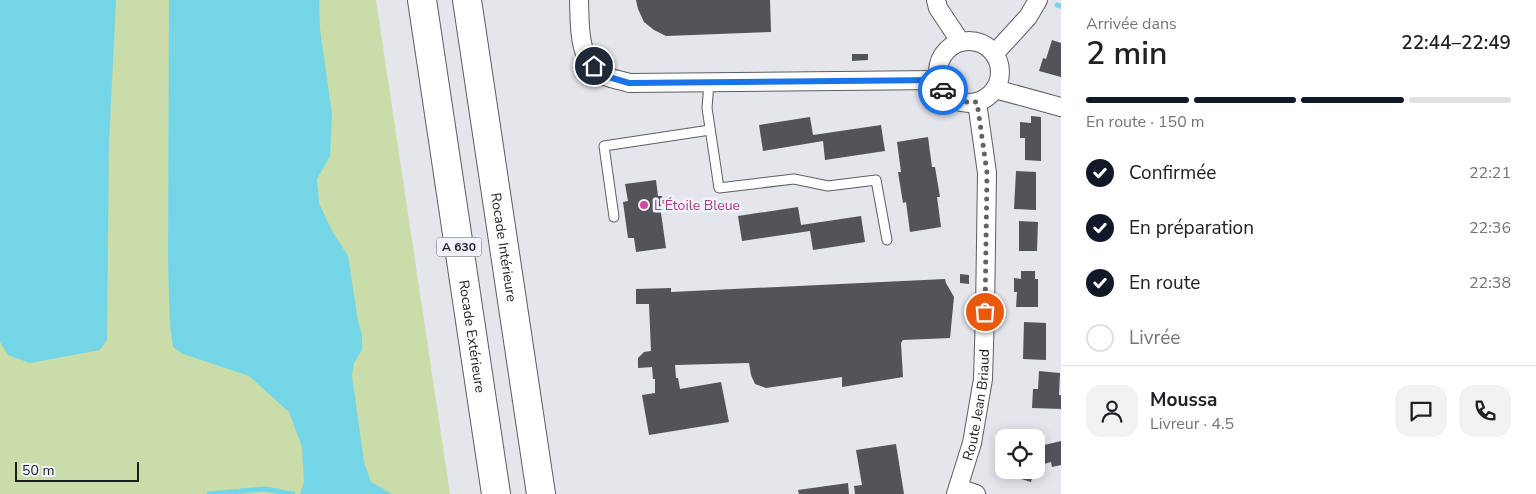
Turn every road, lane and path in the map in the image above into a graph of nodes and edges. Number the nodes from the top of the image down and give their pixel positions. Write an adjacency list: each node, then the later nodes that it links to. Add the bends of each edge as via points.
1 (422, 0): 17 (highway, Rocade Extérieure / A 630)
2 (467, 0): 18 (highway, Rocade Intérieure)
3 (579, 0): 9 (street, via 585,57 602,75 629,83)
4 (936, 0): 6 (street)
5 (1038, 0): 7 (street, via 1028,17)
6 (960, 41): 7 (street, via 977,41); 8 (street, via 946,50 938,62)
7 (994, 53): 10 (street, via 1000,68)
8 (938, 80): 9 (street); 11 (street, via 952,98 966,103)
9 (709, 83): 13 (lane, via 707,108)
10 (996, 89): 11 (street); 12 (street)
11 (977, 102): 16 (street, Route Jean Briaud, via 987,173 982,379 972,443)
12 (1061, 107)
13 (710, 130): 14 (lane, via 604,146); 15 (lane, via 719,188 794,179 828,186 876,180)
14 (614, 217)
15 (887, 240)
16 (957, 491): 19 (street)
17 (496, 494)
18 (541, 494)
19 (976, 494)

